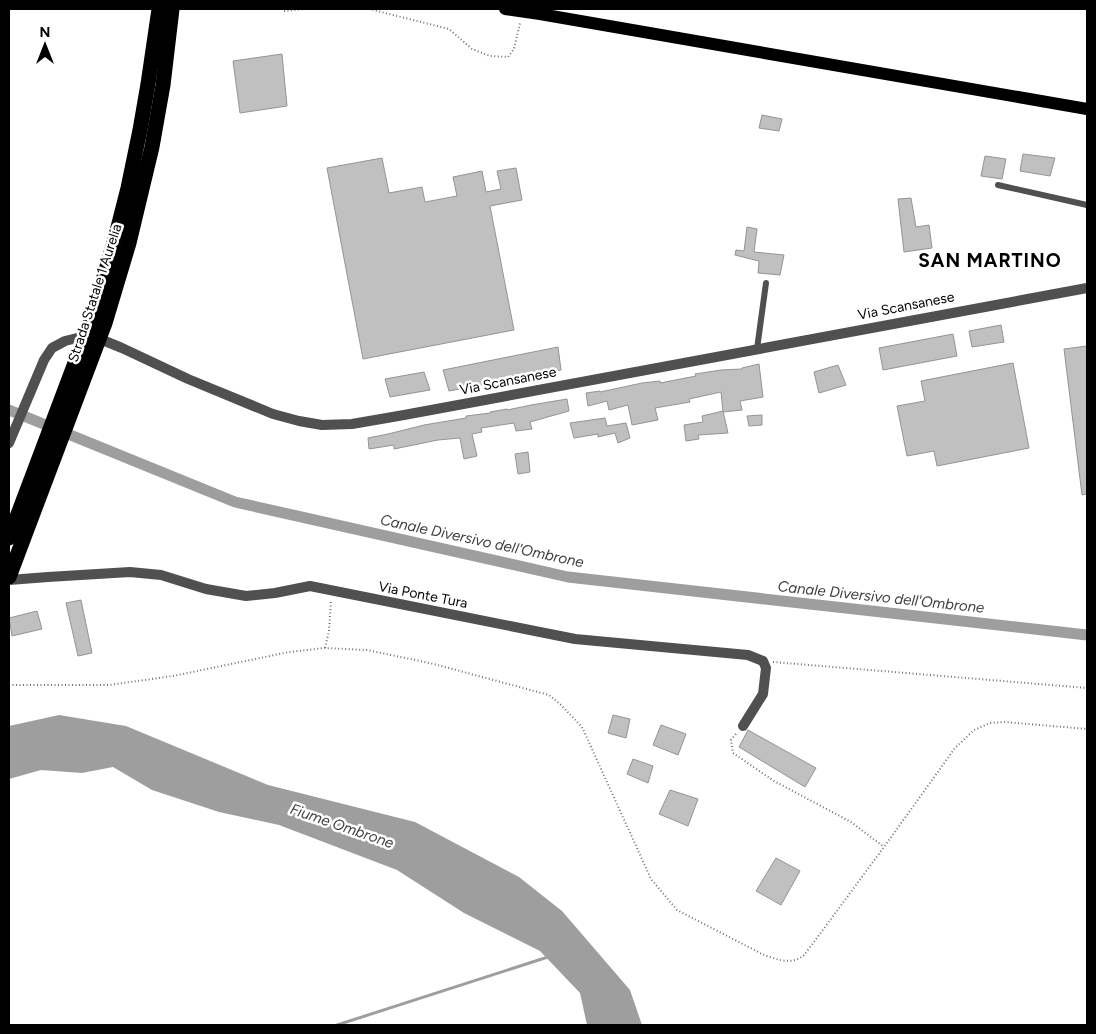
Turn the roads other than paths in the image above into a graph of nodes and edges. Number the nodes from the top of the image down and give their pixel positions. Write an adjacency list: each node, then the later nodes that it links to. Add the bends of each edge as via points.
1 (159, 9): 12 (highway, Strada Statale 1 Aurelia, via 140,130 115,238 92,318)
2 (172, 9): 13 (highway, Strada Statale 1 Aurelia, via 163,86 129,243 105,323)
3 (505, 9): 4 (main road)
4 (524, 10): 5 (main road)
5 (1087, 110)
6 (998, 185): 7 (lane)
7 (1087, 206)
8 (766, 283): 10 (lane)
9 (1087, 288): 10 (street, Via Scansanese)
10 (757, 349): 11 (street, Via Scansanese, via 404,416 322,425 273,414 95,337 77,338 52,348 44,360)
11 (9, 443)
12 (9, 538)
13 (9, 576)
14 (9, 580): 15 (street, Via Ponte Tura, via 130,572 246,596 310,586 575,639 748,655 764,664 763,694)
15 (743, 726)

